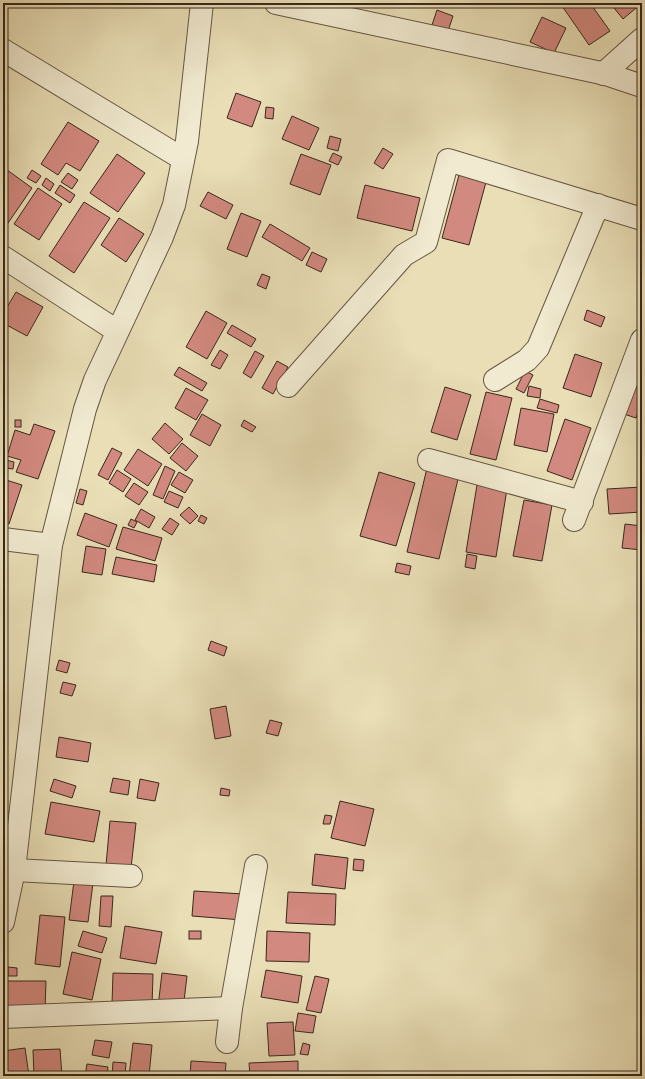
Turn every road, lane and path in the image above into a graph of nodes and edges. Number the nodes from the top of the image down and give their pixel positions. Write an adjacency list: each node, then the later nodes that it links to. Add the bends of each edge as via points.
1 (202, 3): 7 (street)
2 (276, 3): 5 (street)
3 (642, 39): 5 (street)
4 (3, 50): 7 (street)
5 (603, 74): 6 (street)
6 (642, 86)
7 (183, 159): 11 (street, via 174,205 162,237)
8 (598, 205): 9 (street); 13 (street, via 538,348 527,360); 14 (street, via 448,160 426,242 404,255)
9 (642, 219)
10 (3, 257): 11 (street)
11 (117, 331): 17 (street, via 85,409)
12 (642, 340): 15 (street, via 578,511)
13 (496, 380)
14 (288, 386)
15 (429, 460)
16 (3, 539): 17 (street)
17 (52, 545): 19 (street)
18 (256, 866): 22 (street)
19 (14, 870): 20 (street); 21 (street)
20 (131, 876)
21 (3, 922)
22 (231, 1008): 23 (street); 24 (street)
23 (3, 1017)
24 (227, 1042)

